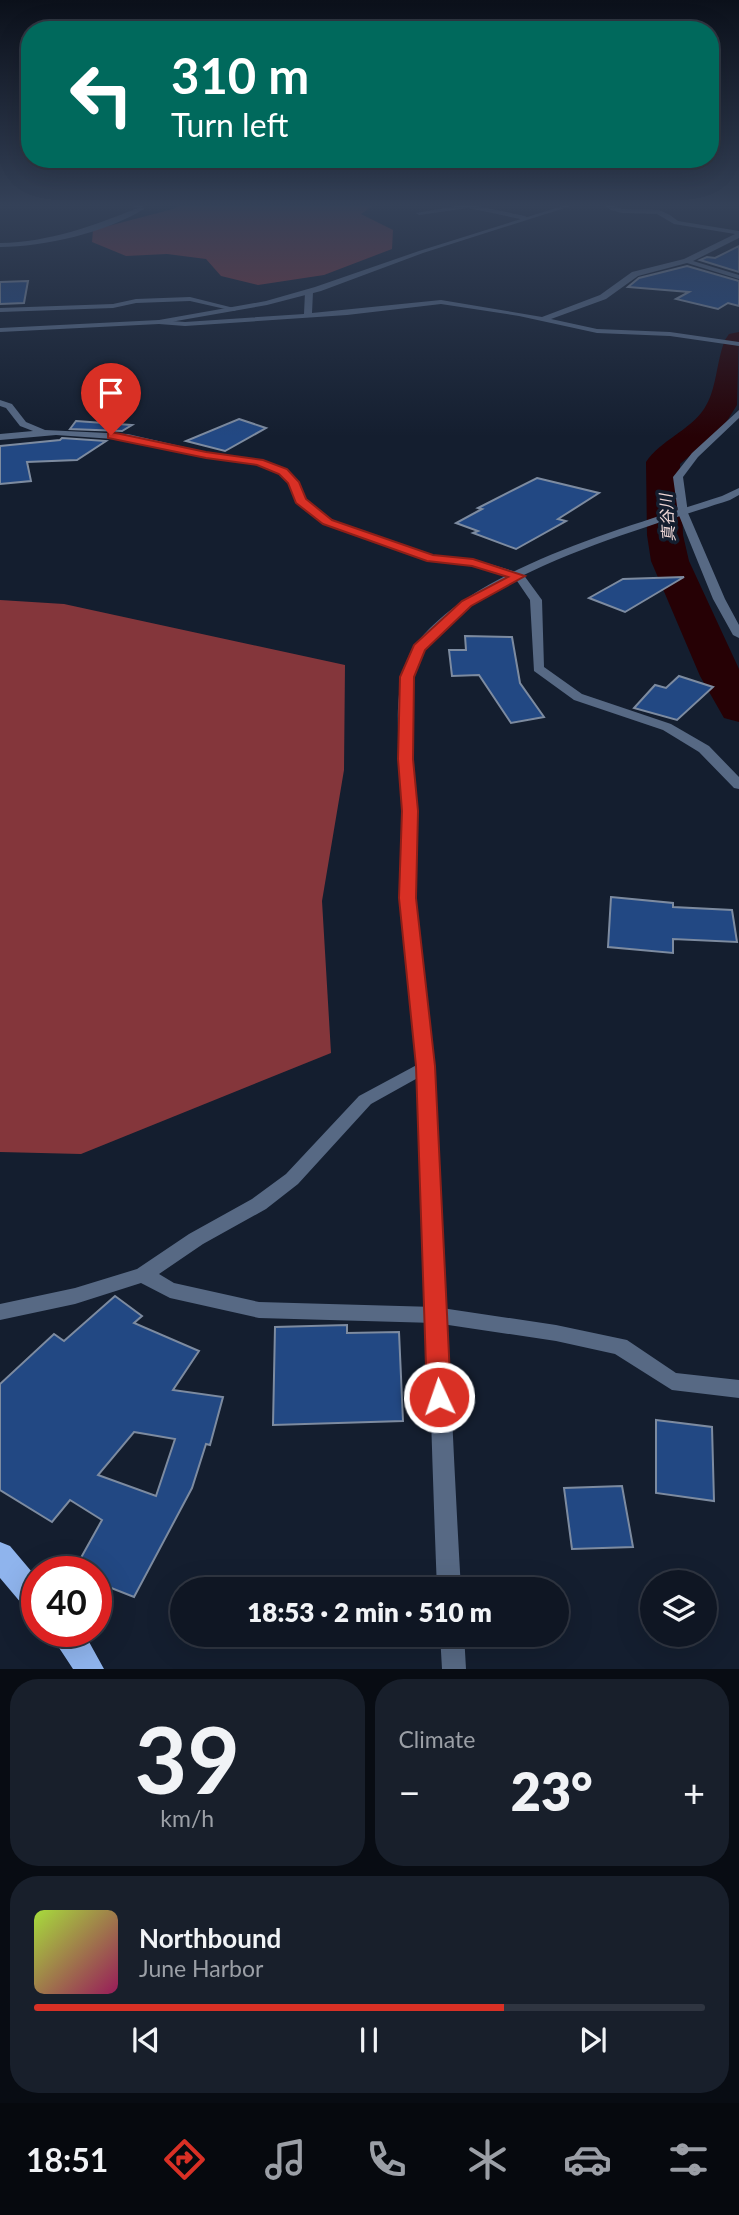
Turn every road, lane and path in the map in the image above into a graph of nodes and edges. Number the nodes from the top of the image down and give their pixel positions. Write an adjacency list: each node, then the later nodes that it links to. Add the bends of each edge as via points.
1 (338, 282): 3 (street)
2 (624, 282): 7 (street, via 603,297)
3 (309, 292): 4 (street); 6 (street)
4 (234, 309): 5 (street, via 190,299); 8 (street)
5 (0, 310)
6 (308, 316): 7 (street, via 441,302); 8 (street)
7 (543, 319): 10 (street, via 597,331 670,334)
8 (159, 322): 9 (street)
9 (0, 330)
10 (739, 345)
11 (0, 403): 13 (street, via 9,406 23,424)
12 (739, 413): 16 (street, via 678,477)
13 (43, 432): 14 (street); 17 (street, via 128,437 260,462 283,471 300,501 328,522 431,558 473,562)
14 (0, 437)
15 (739, 491): 16 (street)
16 (678, 515): 17 (street, via 565,554); 18 (street)
17 (519, 576): 19 (street, via 536,600 538,668 578,697 667,727 704,749); 20 (street, via 467,603 418,648 407,677 408,898)
18 (739, 635)
19 (739, 785)
20 (426, 1066): 21 (street, via 365,1100 292,1179 259,1204); 23 (street)
21 (143, 1275): 22 (street); 23 (street, via 170,1290 259,1310)
22 (0, 1312)
23 (435, 1315): 24 (street, via 621,1346 672,1381); 26 (street)
24 (739, 1389)
25 (0, 1556): 27 (main road)
26 (448, 1577)
27 (21, 1581)
28 (77, 1647): 30 (main road)
29 (453, 1647): 31 (street)
30 (89, 1669)
31 (454, 1669)

